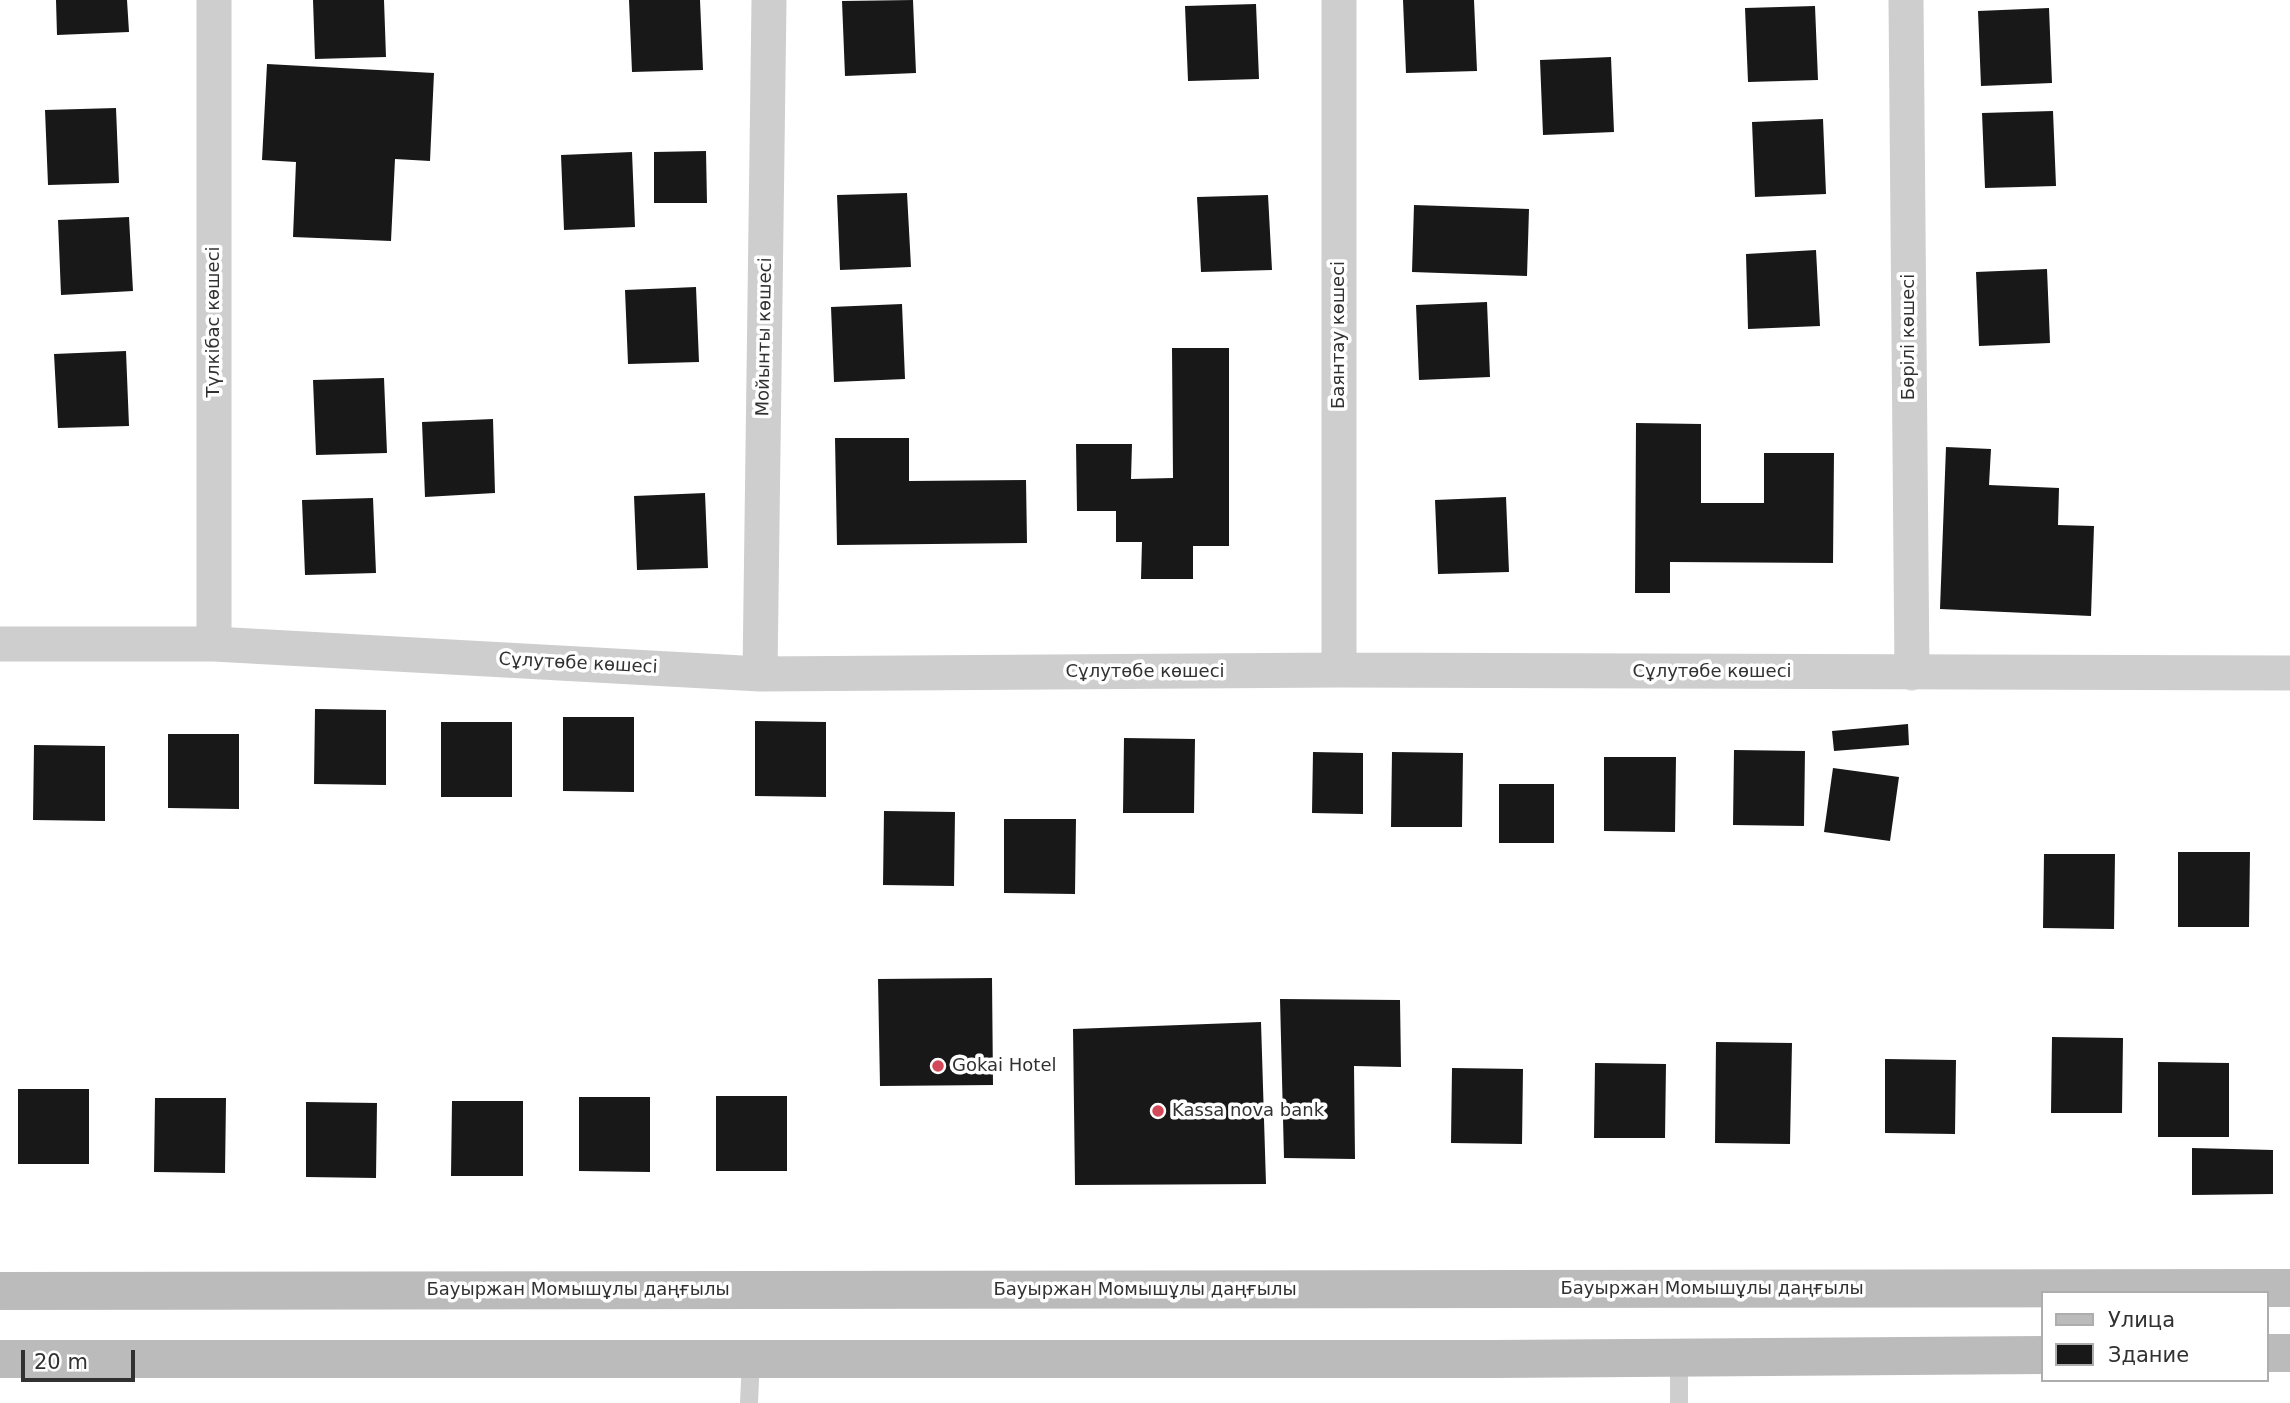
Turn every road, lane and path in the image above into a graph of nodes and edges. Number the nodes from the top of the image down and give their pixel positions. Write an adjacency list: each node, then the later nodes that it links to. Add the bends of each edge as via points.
1 (214, 0): 6 (street, Түлкібас көшесі)
2 (769, 0): 10 (street, Мойынты көшесі)
3 (1339, 0): 7 (street, Баянтау көшесі)
4 (1906, 0): 8 (street, Бөрілі көшесі)
5 (0, 644): 6 (street, Сұлутөбе көшесі)
6 (214, 645): 10 (street, Сұлутөбе көшесі)
7 (1339, 670): 8 (street, Сұлутөбе көшесі); 10 (street, Сұлутөбе көшесі)
8 (1912, 673): 9 (street, Сұлутөбе көшесі)
9 (2290, 673)
10 (760, 674)
11 (2290, 1288): 12 (main road, Бауыржан Момышұлы даңғылы)
12 (0, 1291)
13 (2269, 1353): 14 (main road)
14 (2290, 1353)
15 (2042, 1354): 16 (main road)
16 (1679, 1357): 18 (main road); 20 (lane)
17 (0, 1359): 18 (main road)
18 (751, 1359): 19 (lane)
19 (749, 1403)
20 (1679, 1403)

